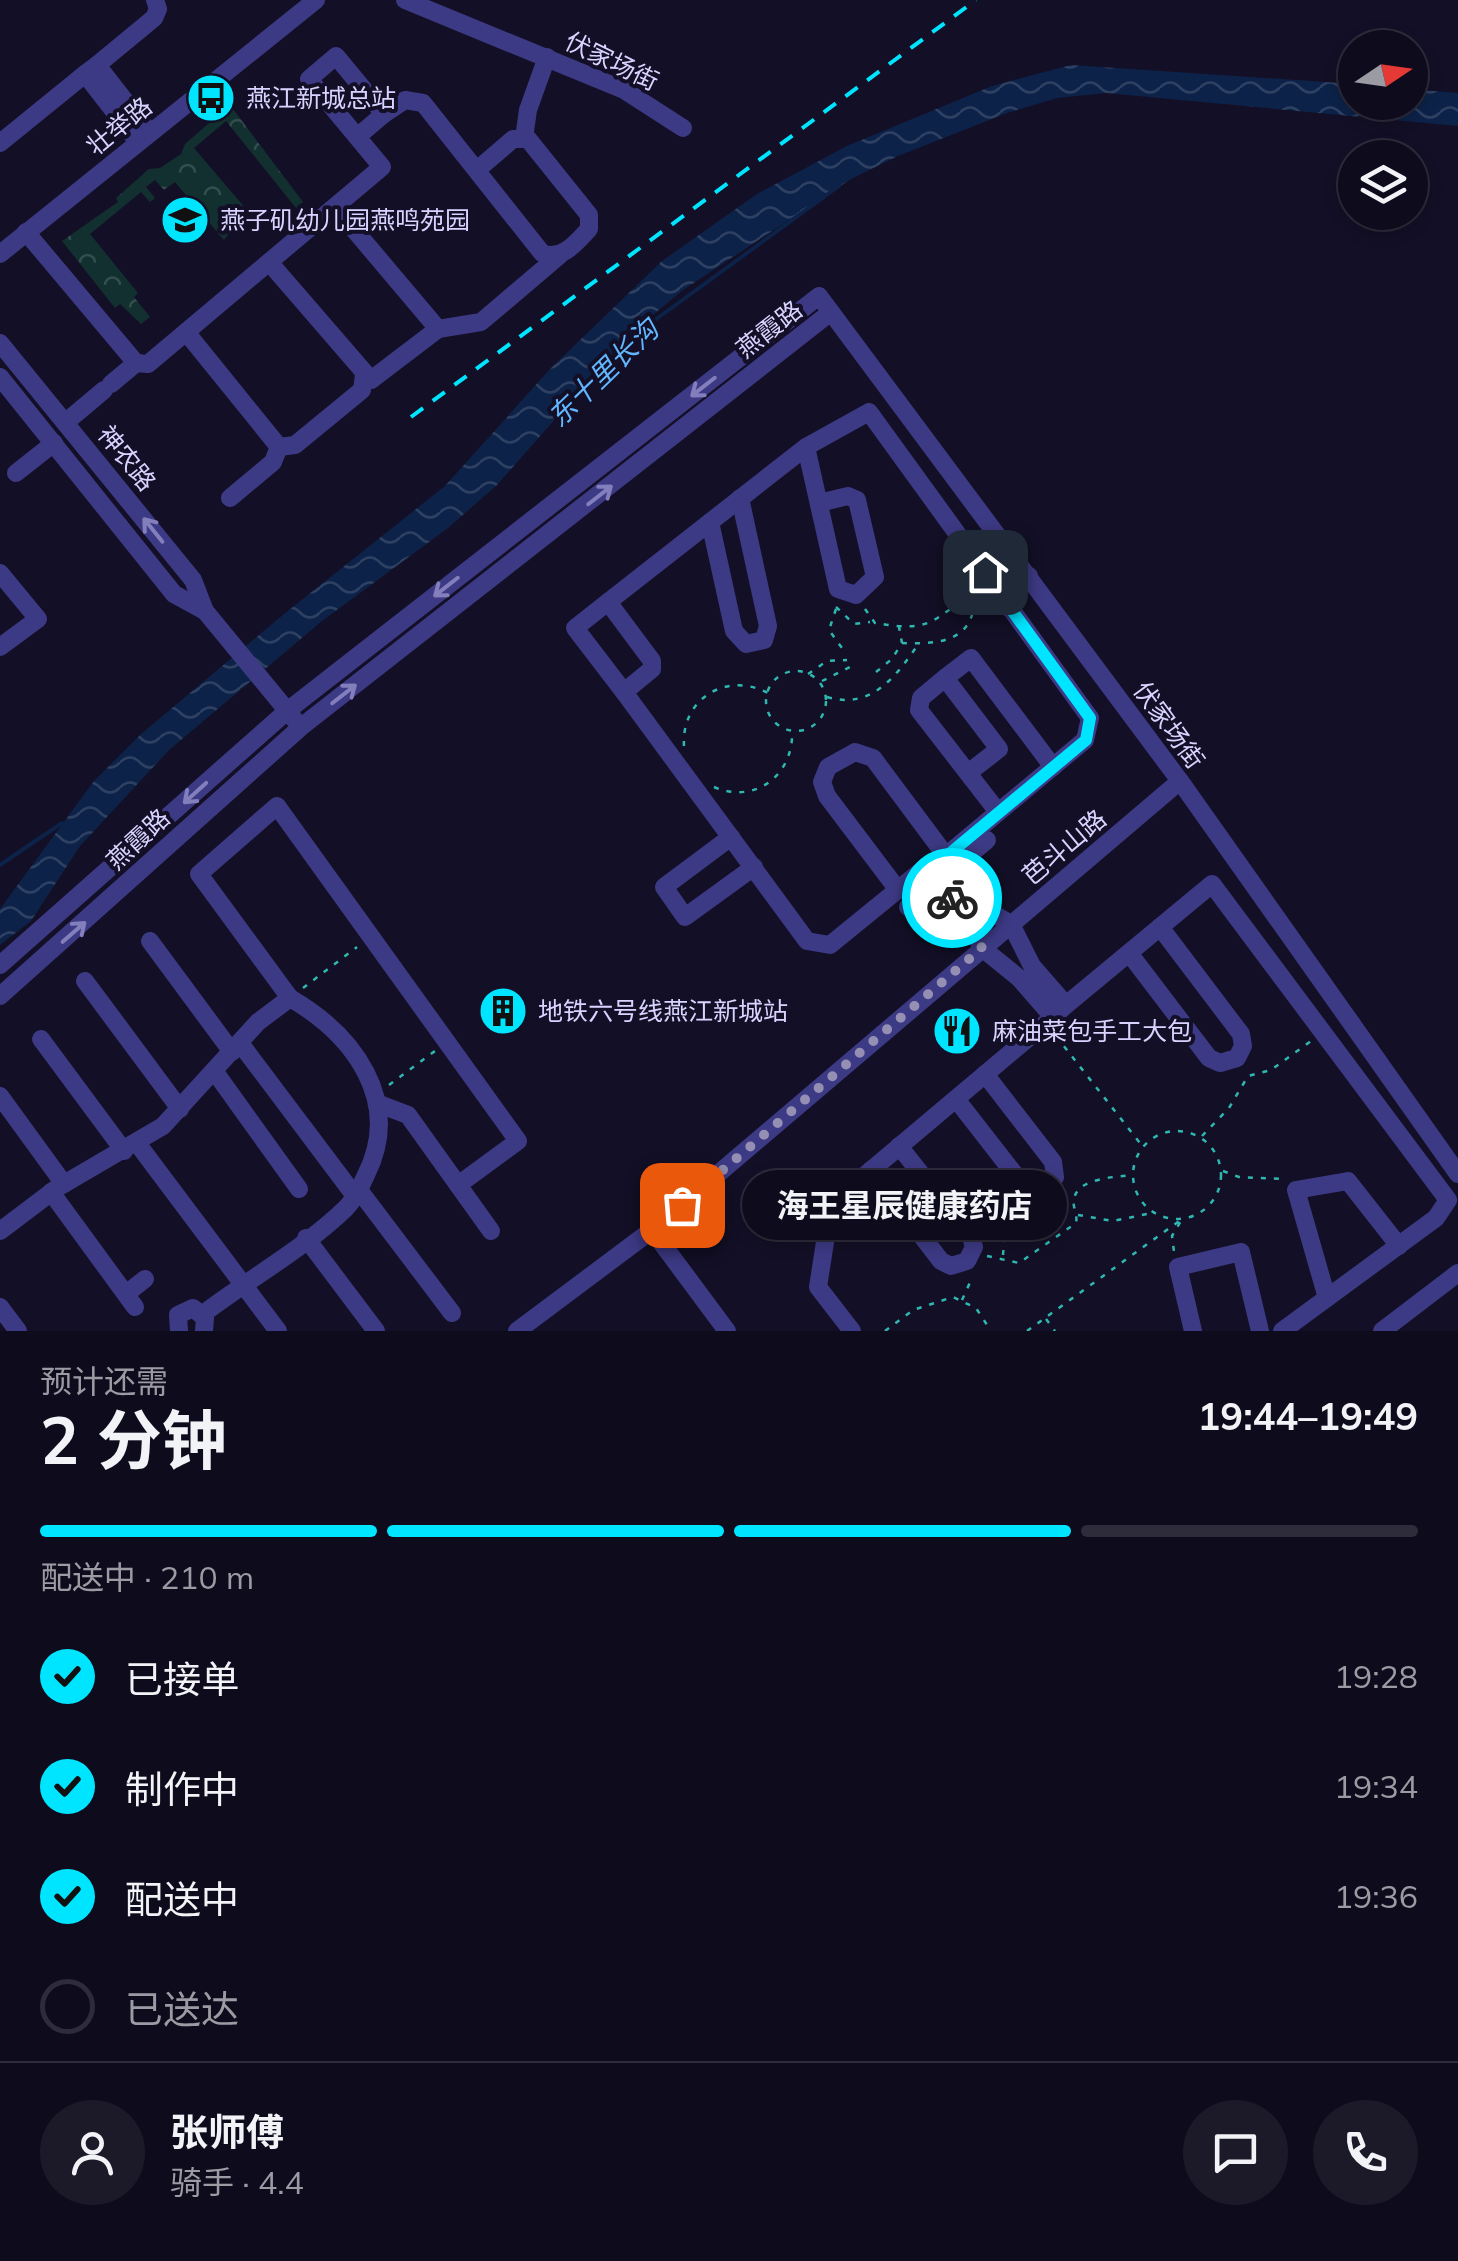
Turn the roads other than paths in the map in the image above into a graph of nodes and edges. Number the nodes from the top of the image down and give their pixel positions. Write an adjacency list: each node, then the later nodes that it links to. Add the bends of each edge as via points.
1 (155, 0): 5 (street, via 154,18)
2 (316, 0): 9 (street, 壮举路)
3 (405, 0): 4 (street, 伏家场街)
4 (547, 57): 7 (street, 伏家场街, via 624,90); 10 (street)
5 (91, 70): 9 (street); 11 (street)
6 (384, 114): 8 (street); 8 (street, via 336,56 308,79); 12 (street, via 405,100 420,101)
7 (683, 128)
8 (357, 137): 13 (street, via 382,167)
9 (144, 138): 14 (street, 壮举路)
10 (524, 138): 12 (street, via 512,139); 16 (street, via 590,215 586,232)
11 (0, 143)
12 (476, 170): 16 (street, via 542,252)
13 (336, 206): 17 (street); 19 (street)
14 (26, 232): 15 (street, 壮举路); 22 (street)
15 (0, 254)
16 (560, 255): 19 (street, via 481,322)
17 (269, 262): 20 (street); 23 (street)
18 (831, 312): 34 (street, 伏家场街); 42 (street, 燕霞路, one-way to 42, via 819,296); 43 (street, 燕霞路, one-way to 18)
19 (438, 330): 23 (street, via 378,378)
20 (186, 332): 22 (street, via 148,364); 27 (street)
21 (0, 343): 25 (street, 神农路)
22 (136, 364): 25 (street)
23 (364, 375): 27 (street, via 362,390 295,445)
24 (0, 377): 26 (street, 神农路)
25 (66, 422): 38 (street, 神农路, one-way to 25, via 193,580)
26 (54, 443): 29 (street); 38 (street, 神农路, via 174,594)
27 (279, 447): 30 (street, via 274,462)
28 (806, 447): 31 (street); 32 (street); 36 (street, via 869,412 985,572)
29 (8, 480)
30 (230, 498)
31 (740, 498): 33 (street); 33 (street, via 768,626 755,644 734,631)
32 (819, 502): 32 (street, via 844,597 874,578 857,500)
33 (710, 522): 37 (street)
34 (1024, 569): 36 (street); 48 (street, 伏家场街)
35 (0, 572): 39 (street, via 38,619)
36 (986, 595): 46 (street, via 1011,609 1090,718 1086,740)
37 (608, 602): 41 (street, via 652,662); 41 (street, via 575,628)
38 (205, 611): 42 (street, 神农路)
39 (0, 648)
40 (946, 678): 44 (street, via 972,658); 45 (street); 47 (street, via 918,706)
41 (624, 692): 50 (street)
42 (287, 711): 43 (street, 神农路); 60 (street, 燕霞路, one-way to 60)
43 (302, 727): 62 (street, 燕霞路, one-way to 43)
44 (1024, 729): 45 (street); 46 (street)
45 (999, 749): 47 (street)
46 (1053, 767): 49 (street)
47 (968, 773): 49 (street)
48 (1180, 781): 55 (street, 芭斗山路); 76 (street, 伏家场街)
49 (998, 812): 53 (street)
50 (731, 837): 52 (street); 52 (street, via 664,888 685,917)
51 (987, 840): 53 (street)
52 (754, 867): 54 (street, via 807,941 830,945)
53 (941, 867): 54 (street, via 927,866); 54 (street, via 874,758 854,752 828,767 822,782 827,796); 55 (street, via 976,904); 58 (street)
54 (903, 898)
55 (1011, 924): 58 (street, 芭斗山路); 64 (street)
56 (1160, 927): 59 (street); 59 (street, via 1241,1034 1237,1058 1209,1058); 85 (street, via 1212,884 1332,1044 1448,1200)
57 (150, 940): 66 (street)
58 (982, 948): 64 (street); 82 (street, 芭斗山路)
59 (1129, 953): 64 (street)
60 (0, 965)
61 (85, 980): 72 (street)
62 (0, 996)
63 (290, 998): 66 (street); 71 (street, via 342,1036); 77 (street, via 199,874 277,806 518,1141)
64 (1055, 1015): 68 (street)
65 (41, 1038): 74 (street)
66 (236, 1047): 67 (street); 80 (street)
67 (214, 1072): 72 (street); 79 (street)
68 (984, 1074): 70 (street); 70 (street, via 1055,1166 1049,1186 1024,1185)
69 (0, 1096): 78 (street)
70 (956, 1099): 73 (street)
71 (377, 1100): 77 (street, via 408,1115); 80 (street, via 378,1152)
72 (180, 1109): 74 (street)
73 (900, 1146): 75 (street); 75 (street, via 971,1237 967,1261 942,1261)
74 (131, 1147): 78 (street); 90 (street)
75 (870, 1170): 101 (street, via 831,1204 818,1287)
76 (1458, 1174)
77 (458, 1185): 83 (street)
78 (58, 1188): 81 (street); 89 (street, via 130,1301)
79 (299, 1189)
80 (357, 1193): 84 (street); 93 (street)
81 (3, 1223)
82 (652, 1230): 99 (street, 芭斗山路); 100 (street)
83 (491, 1231)
84 (306, 1238): 87 (street); 98 (street)
85 (1399, 1246): 91 (street); 91 (street, via 1348,1181 1296,1190)
86 (274, 1250): 87 (street, via 263,1257)
87 (261, 1271): 90 (street)
88 (1458, 1274): 105 (street)
89 (146, 1279)
90 (243, 1284): 94 (street); 97 (street)
91 (1327, 1298): 104 (street)
92 (0, 1307): 95 (street)
93 (452, 1313)
94 (203, 1322): 96 (street, via 193,1308 182,1311)
95 (18, 1331)
96 (178, 1331)
97 (278, 1331)
98 (376, 1331)
99 (517, 1331)
100 (727, 1331)
101 (852, 1331)
102 (1193, 1331): 103 (street, via 1178,1267 1241,1252)
103 (1260, 1331)
104 (1282, 1331)
105 (1382, 1331)

